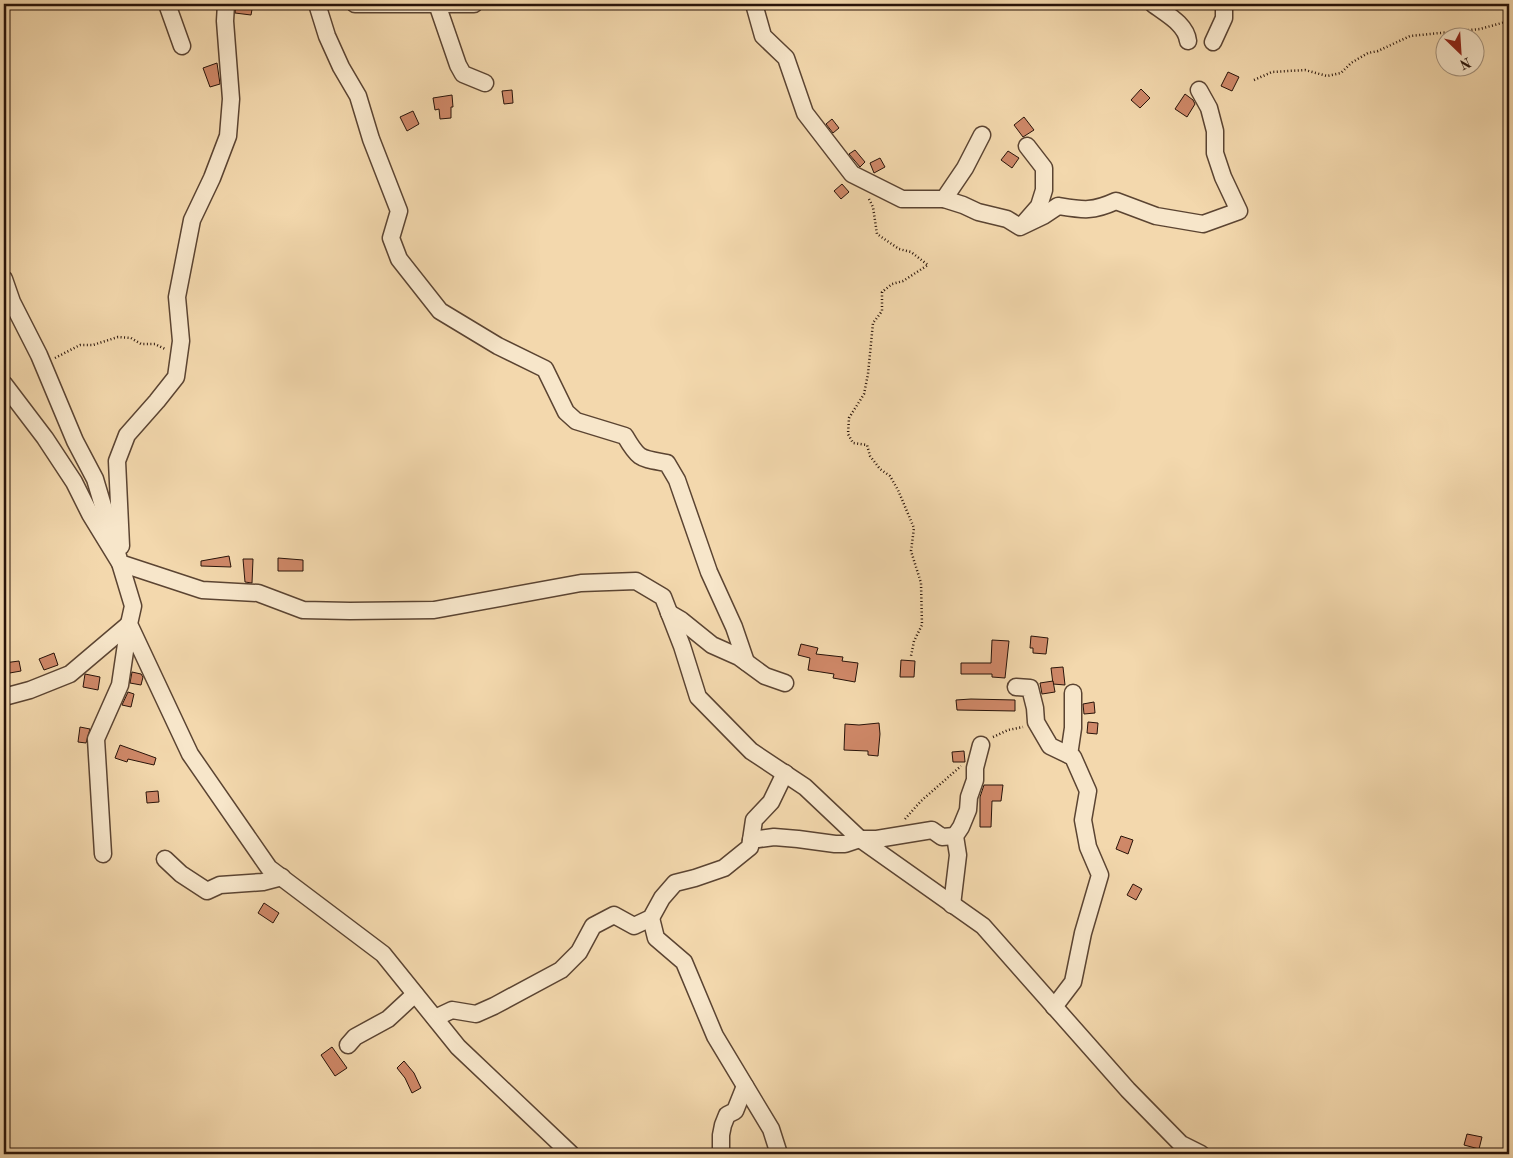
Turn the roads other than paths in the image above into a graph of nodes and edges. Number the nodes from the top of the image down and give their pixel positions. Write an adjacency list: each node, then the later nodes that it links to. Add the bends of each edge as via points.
1 (167, 4): 12 (street)
2 (226, 4): 21 (street, via 231,100 228,136 192,220 176,297 181,341 176,377 126,435 117,461)
3 (317, 4): 24 (street, via 341,68 358,96 399,212 391,238 399,259 440,311 498,346 545,369 566,412 576,421 625,436 636,454 667,463 677,480 709,572)
4 (355, 4): 5 (street)
5 (437, 4): 6 (street); 13 (street, via 458,66 463,74)
6 (474, 4)
7 (754, 4): 17 (street, via 762,36 786,58 806,113 852,174 902,199)
8 (1153, 4): 10 (street, via 1182,27)
9 (1224, 4): 11 (street, via 1224,18)
10 (1188, 41)
11 (1213, 42)
12 (182, 46)
13 (485, 83)
14 (1199, 90): 18 (street, via 1209,108 1215,131 1215,152 1223,178 1239,211 1203,224 1156,216 1116,201 1099,209 1058,206)
15 (982, 135): 17 (street)
16 (1027, 146): 18 (street, via 1044,168 1044,190 1039,206)
17 (944, 199): 18 (street, via 1007,219)
18 (1020, 227)
19 (4, 279): 21 (street, via 95,479)
20 (4, 384): 21 (street, via 74,482)
21 (120, 563): 22 (street, via 202,590 258,593 302,610 434,610 582,583 636,580 663,597); 23 (street, via 133,606)
22 (669, 613): 24 (street, via 712,645); 31 (street, via 698,697 751,751)
23 (129, 624): 28 (street, via 70,674); 35 (street, via 120,685 96,738); 37 (street, via 190,754 269,868)
24 (746, 662): 25 (street, via 765,676)
25 (786, 683)
26 (1016, 687): 30 (street, via 1030,688 1036,722 1050,746)
27 (1073, 693): 30 (street)
28 (4, 697)
29 (982, 745): 32 (street, via 968,797 968,810)
30 (1069, 755): 41 (street, via 1073,757 1088,791 1083,820 1088,846 1100,875 1073,982)
31 (785, 774): 33 (street, via 805,787); 34 (street, via 771,802 754,820)
32 (955, 836): 33 (street, via 942,837 932,830); 38 (street, via 958,855)
33 (860, 839): 34 (street, via 845,844 774,837); 38 (street)
34 (751, 840): 39 (street, via 750,847 724,868 675,883)
35 (103, 854)
36 (165, 859): 37 (street, via 207,891 220,885 263,882)
37 (282, 877): 40 (street, via 383,954)
38 (952, 905): 41 (street, via 983,926)
39 (651, 918): 42 (street, via 634,926 614,915 593,926 579,952 561,970 476,1014 452,1010); 44 (street, via 656,938 684,962 715,1036)
40 (415, 994): 42 (street); 43 (street, via 388,1019 355,1037)
41 (1054, 1007): 48 (street, via 1181,1144)
42 (434, 1018): 45 (street, via 458,1047)
43 (348, 1045)
44 (745, 1086): 46 (street, via 734,1111 727,1115 723,1125); 47 (street, via 771,1129)
45 (571, 1154)
46 (721, 1154)
47 (779, 1154)
48 (1201, 1154)

